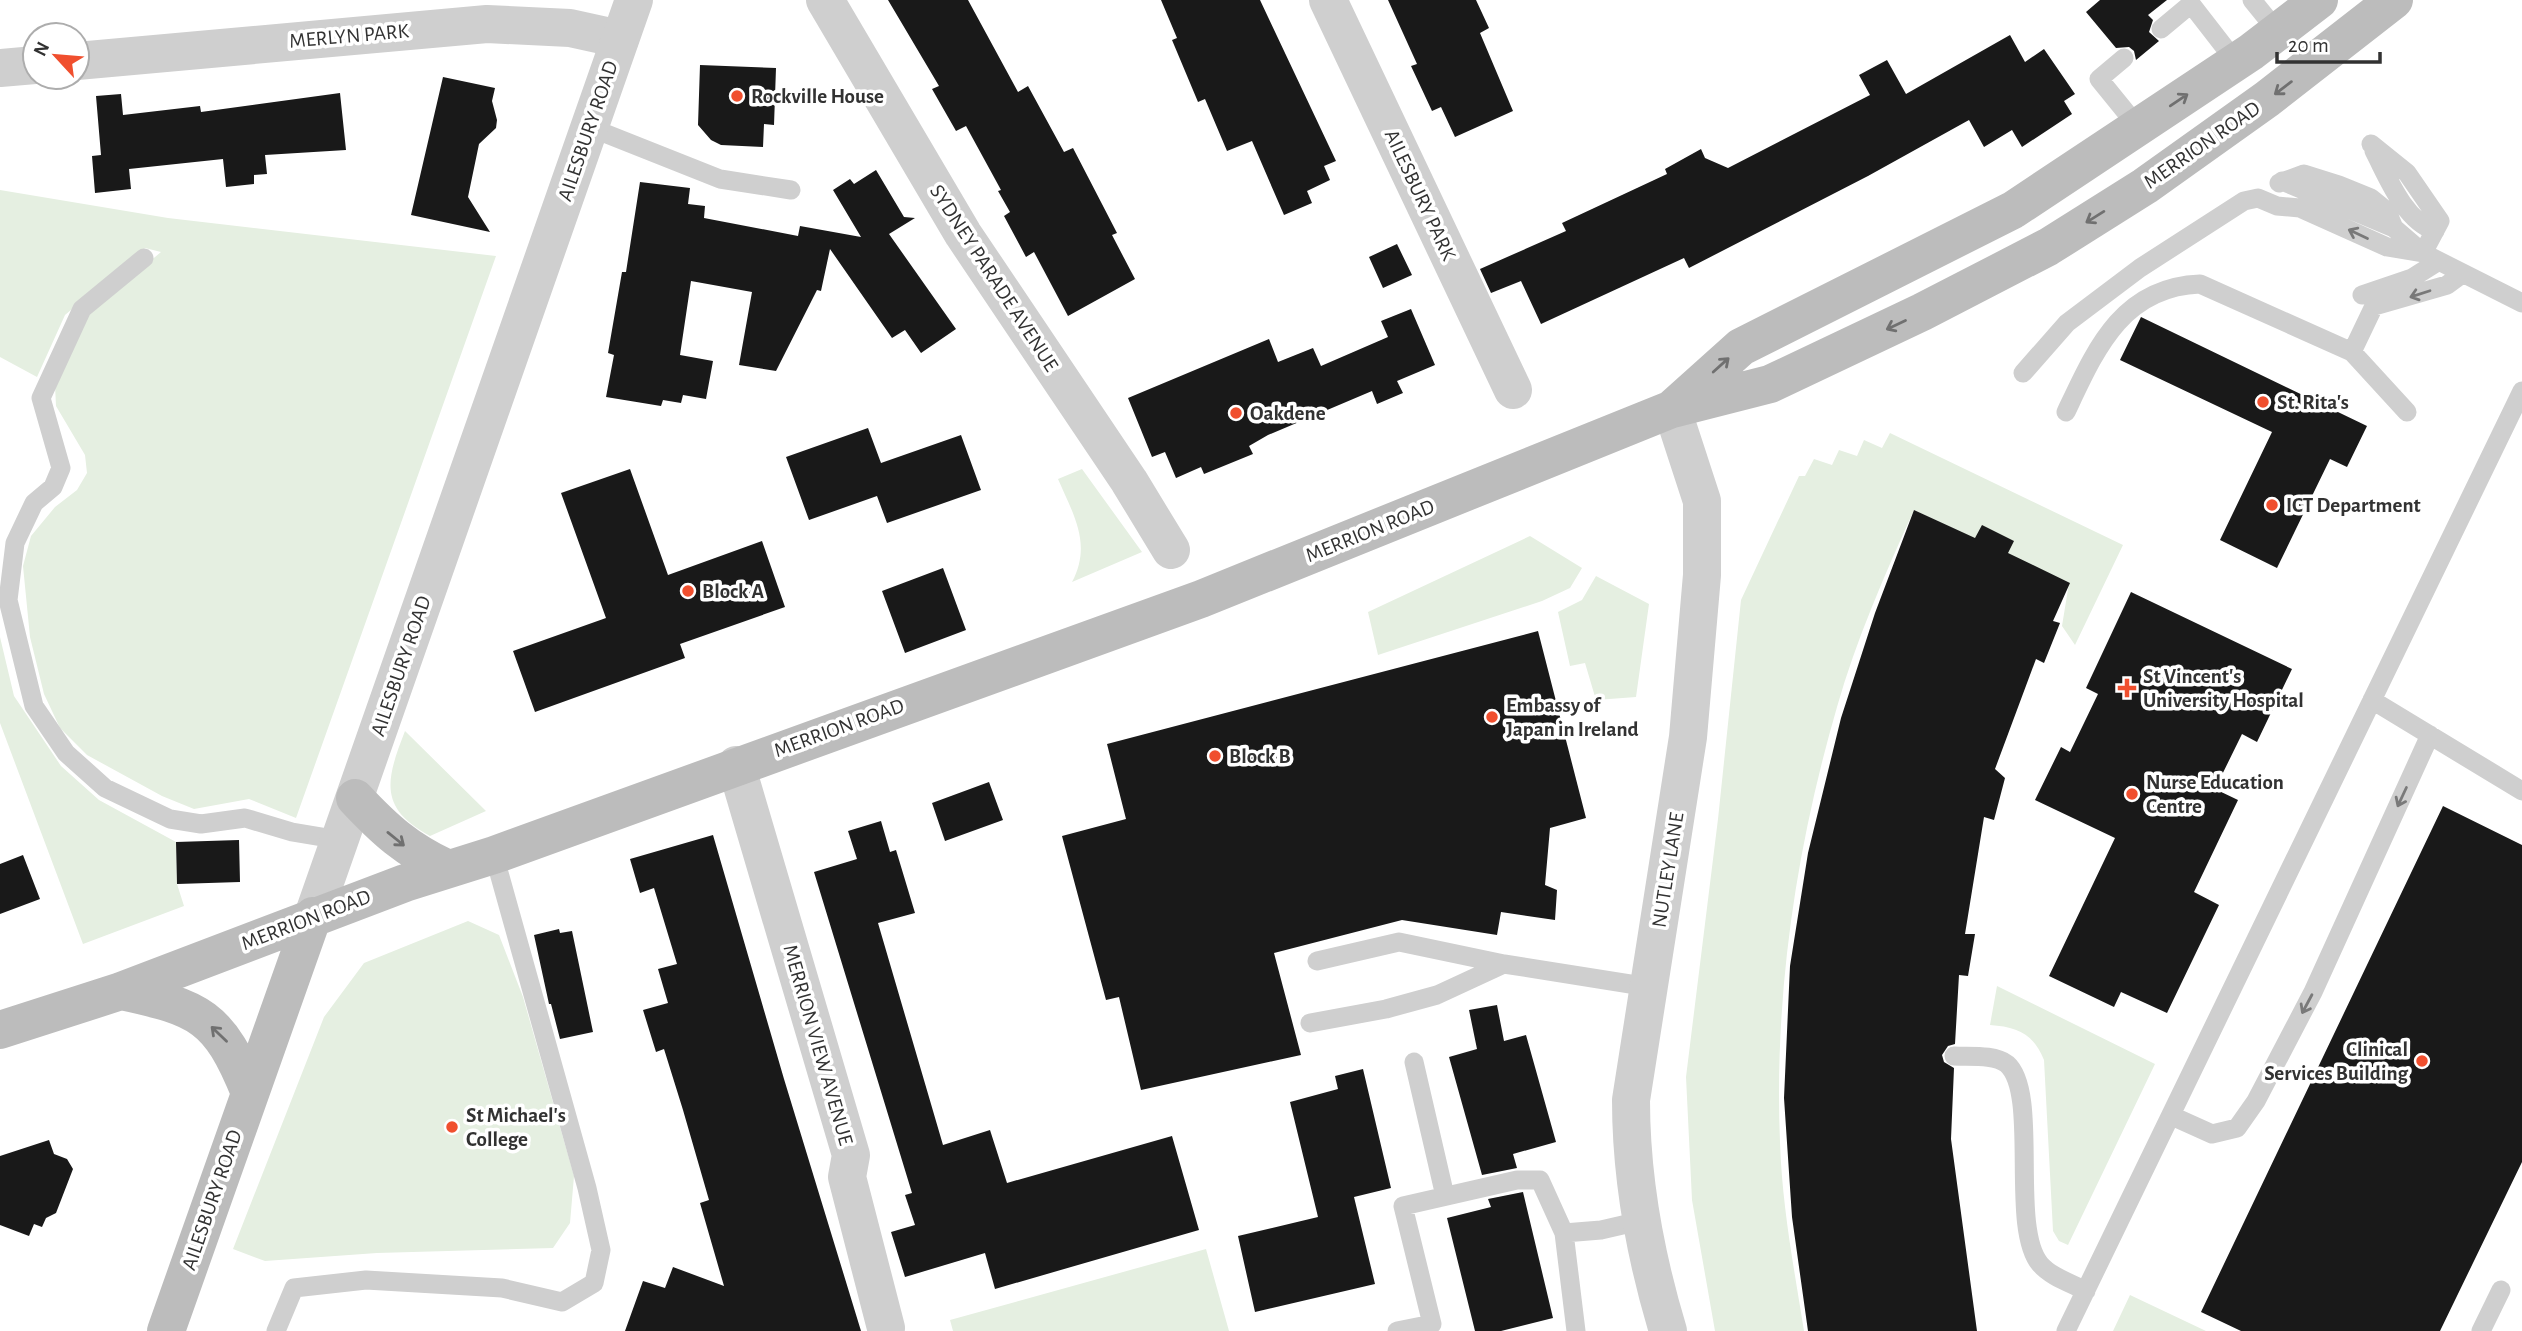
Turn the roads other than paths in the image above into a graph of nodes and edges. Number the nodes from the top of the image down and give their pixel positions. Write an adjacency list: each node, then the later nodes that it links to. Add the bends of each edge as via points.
1 (634, 0): 9 (street, AILESBURY ROAD)
2 (825, 0): 35 (street, SYDNEY PARADE AVENUE, via 962,234)
3 (1328, 0): 29 (street, AILESBURY PARK)
4 (2252, 0): 8 (lane)
5 (2319, 0): 8 (main road, MERRION ROAD)
6 (2394, 0): 23 (main road, MERRION ROAD, one-way to 23, via 2145,186)
7 (2161, 29): 12 (lane, via 2191,4)
8 (2278, 32): 12 (main road, MERRION ROAD)
9 (620, 39): 11 (street, MERLYN PARK, via 570,28 487,24); 15 (street, AILESBURY ROAD)
10 (2124, 58): 16 (lane, via 2099,79)
11 (91, 60)
12 (2236, 62): 16 (main road, MERRION ROAD, one-way to 12)
13 (21, 66): 14 (street)
14 (0, 68)
15 (589, 127): 17 (lane, via 720,179); 40 (street, AILESBURY ROAD)
16 (2138, 127): 19 (main road, MERRION ROAD)
17 (791, 190)
18 (2258, 198): 21 (lane, one-way to 18, via 2386,247 2300,208); 21 (lane, via 2282,181 2304,174 2339,185 2371,198 2387,211 2394,228); 28 (lane, via 2226,209 2140,268 2067,323)
19 (1977, 228): 23 (main road); 31 (main road, MERRION ROAD, one-way to 19, via 1741,347)
20 (2435, 231): 21 (lane)
21 (2431, 257): 24 (lane); 25 (lane, via 2412,278)
22 (144, 258): 34 (lane, via 82,309 52,370 41,398 61,468 54,487 34,503)
23 (1999, 274): 31 (main road, MERRION ROAD, one-way to 31, via 1756,390)
24 (2462, 274): 26 (lane); 27 (lane, one-way to 27, via 2447,285 2374,306)
25 (2362, 295)
26 (2522, 303)
27 (2352, 352): 32 (lane, via 2200,284 2184,285 2156,293 2114,323 2101,339); 33 (lane)
28 (2023, 373)
29 (1513, 390)
30 (2521, 398): 36 (lane)
31 (1672, 410): 38 (main road, MERRION ROAD, via 1202,599); 47 (street, NUTLEY LANE, via 1702,501 1702,575 1688,737)
32 (2066, 412)
33 (2407, 412)
34 (7, 540): 41 (lane, via 8,600 34,706 66,753 105,788 170,819 201,824 244,818)
35 (1171, 550)
36 (2372, 700): 37 (lane); 54 (lane)
37 (2430, 735): 39 (lane); 54 (lane, one-way to 54, via 2314,992 2256,1101 2237,1128 2212,1134)
38 (736, 765): 42 (main road, MERRION ROAD); 60 (street, MERRION VIEW AVENUE, via 850,1155 847,1177)
39 (2522, 791)
40 (355, 798): 41 (street, AILESBURY ROAD); 43 (main road, one-way to 43, via 389,834)
41 (340, 840): 44 (street, AILESBURY ROAD)
42 (494, 855): 43 (main road, MERRION ROAD); 62 (lane, via 587,1188 601,1250 594,1283 562,1302 502,1288 380,1281 294,1287)
43 (446, 868): 44 (main road, MERRION ROAD)
44 (313, 916): 48 (main road, MERRION ROAD); 53 (main road, AILESBURY ROAD)
45 (1317, 961): 46 (lane, via 1399,942)
46 (1504, 964): 47 (lane); 49 (lane, via 1437,995)
47 (1649, 987): 56 (street, NUTLEY LANE, via 1631,1100 1631,1156)
48 (121, 991): 50 (main road, MERRION ROAD); 53 (main road, one-way to 48, via 226,1039 206,1022 183,1005)
49 (1310, 1023)
50 (0, 1030)
51 (1954, 1056): 59 (lane, via 1992,1058 2006,1063 2013,1072 2023,1123 2032,1248 2048,1272)
52 (1414, 1062): 55 (lane)
53 (250, 1093): 61 (main road, AILESBURY ROAD)
54 (2172, 1116): 59 (lane)
55 (1445, 1196): 57 (lane, via 1517,1180 1540,1181); 63 (lane, via 1403,1206 1432,1324)
56 (1640, 1221): 57 (lane); 65 (street, NUTLEY LANE)
57 (1564, 1233): 64 (lane)
58 (2501, 1290): 67 (lane)
59 (2086, 1291): 66 (lane)
60 (887, 1329)
61 (166, 1331)
62 (276, 1331)
63 (1397, 1331)
64 (1576, 1331)
65 (1668, 1331)
66 (2066, 1331)
67 (2481, 1331)

